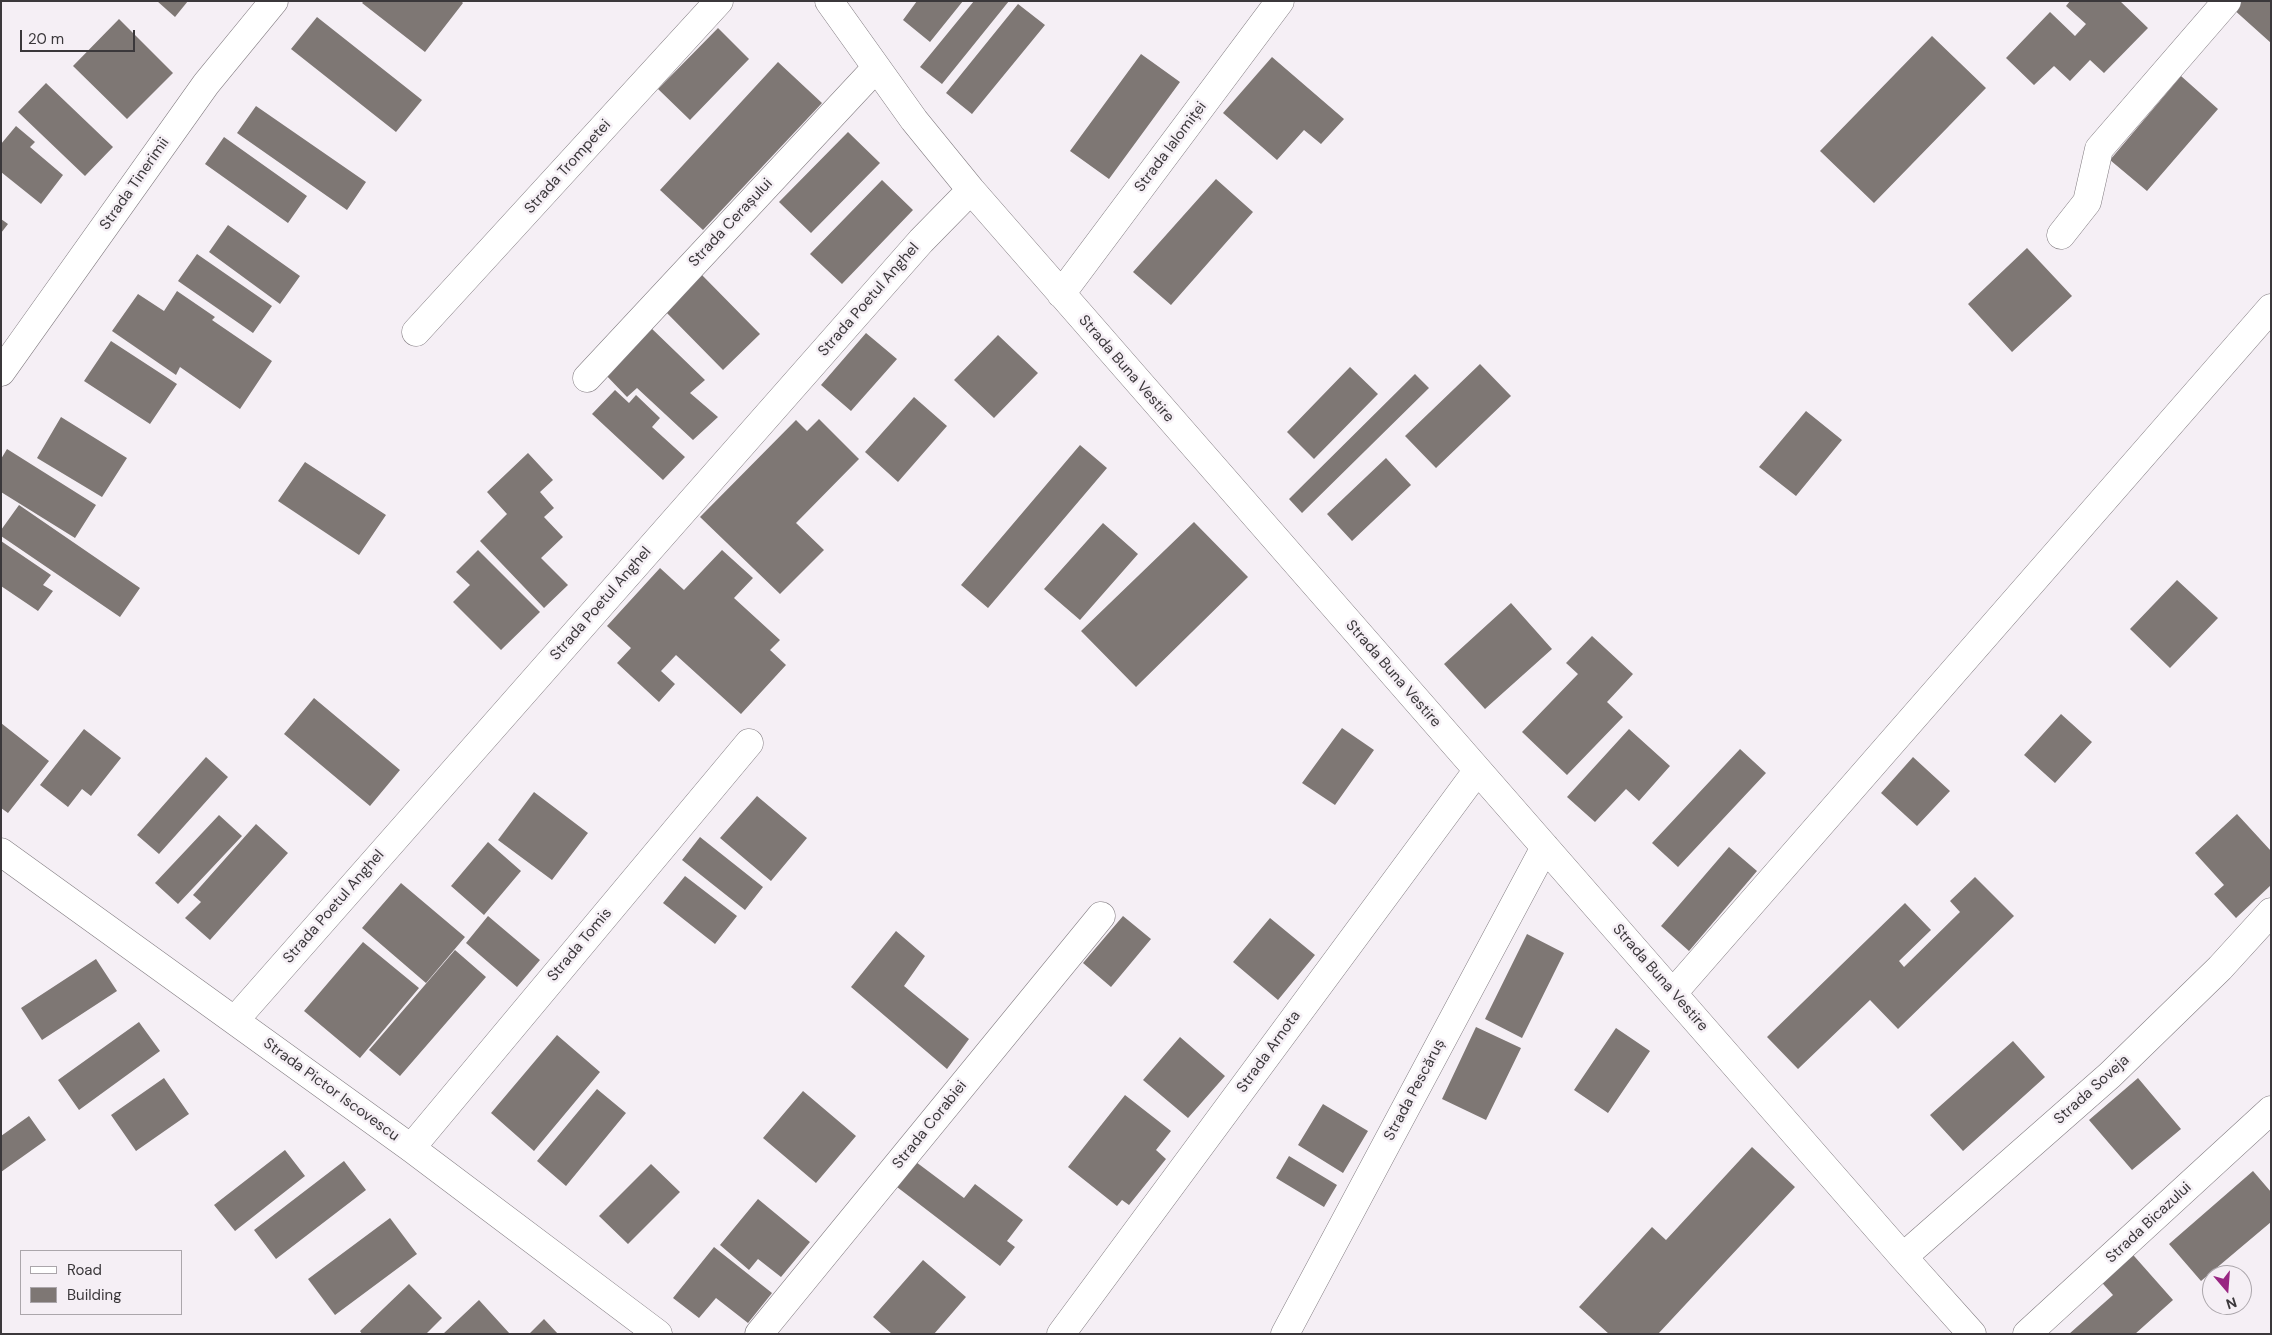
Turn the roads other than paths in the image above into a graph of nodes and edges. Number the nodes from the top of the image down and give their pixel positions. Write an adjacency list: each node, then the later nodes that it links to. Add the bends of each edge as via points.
1 (274, 1): 12 (street, Strada Tinerimii, via 206,84)
2 (719, 1): 11 (street, Strada Trompetei)
3 (829, 1): 6 (street, Strada Buna Vestire)
4 (1280, 1): 9 (street, Strada Ialomiței)
5 (2227, 1): 8 (street, via 2099,149 2087,202)
6 (876, 68): 7 (street, Strada Buna Vestire); 13 (street, Strada Cerașului)
7 (971, 190): 9 (street, Strada Buna Vestire); 21 (street, Strada Poetul Anghel, via 908,256)
8 (2061, 235)
9 (1061, 294): 15 (street, Strada Buna Vestire)
10 (2271, 308): 20 (street)
11 (416, 332)
12 (1, 372)
13 (587, 378)
14 (749, 743): 23 (street, Strada Tomis)
15 (1477, 771): 16 (street, Strada Buna Vestire); 27 (street, Strada Arnota)
16 (1545, 847): 20 (street, Strada Buna Vestire); 28 (street, Strada Pescăruș)
17 (1, 852): 21 (street, Strada Pictor Iscovescu)
18 (2271, 912): 24 (street, Strada Soveja, via 2220,968 2110,1074)
19 (1101, 916): 26 (street, Strada Corabiei)
20 (1673, 993): 24 (street, Strada Buna Vestire)
21 (234, 1020): 23 (street, Strada Pictor Iscovescu)
22 (2271, 1110): 30 (street, Strada Bicazului)
23 (410, 1148): 25 (street, Strada Pictor Iscovescu)
24 (1902, 1257): 29 (street, Strada Buna Vestire)
25 (658, 1334)
26 (758, 1334)
27 (1061, 1334)
28 (1285, 1334)
29 (1972, 1334)
30 (2027, 1334)

